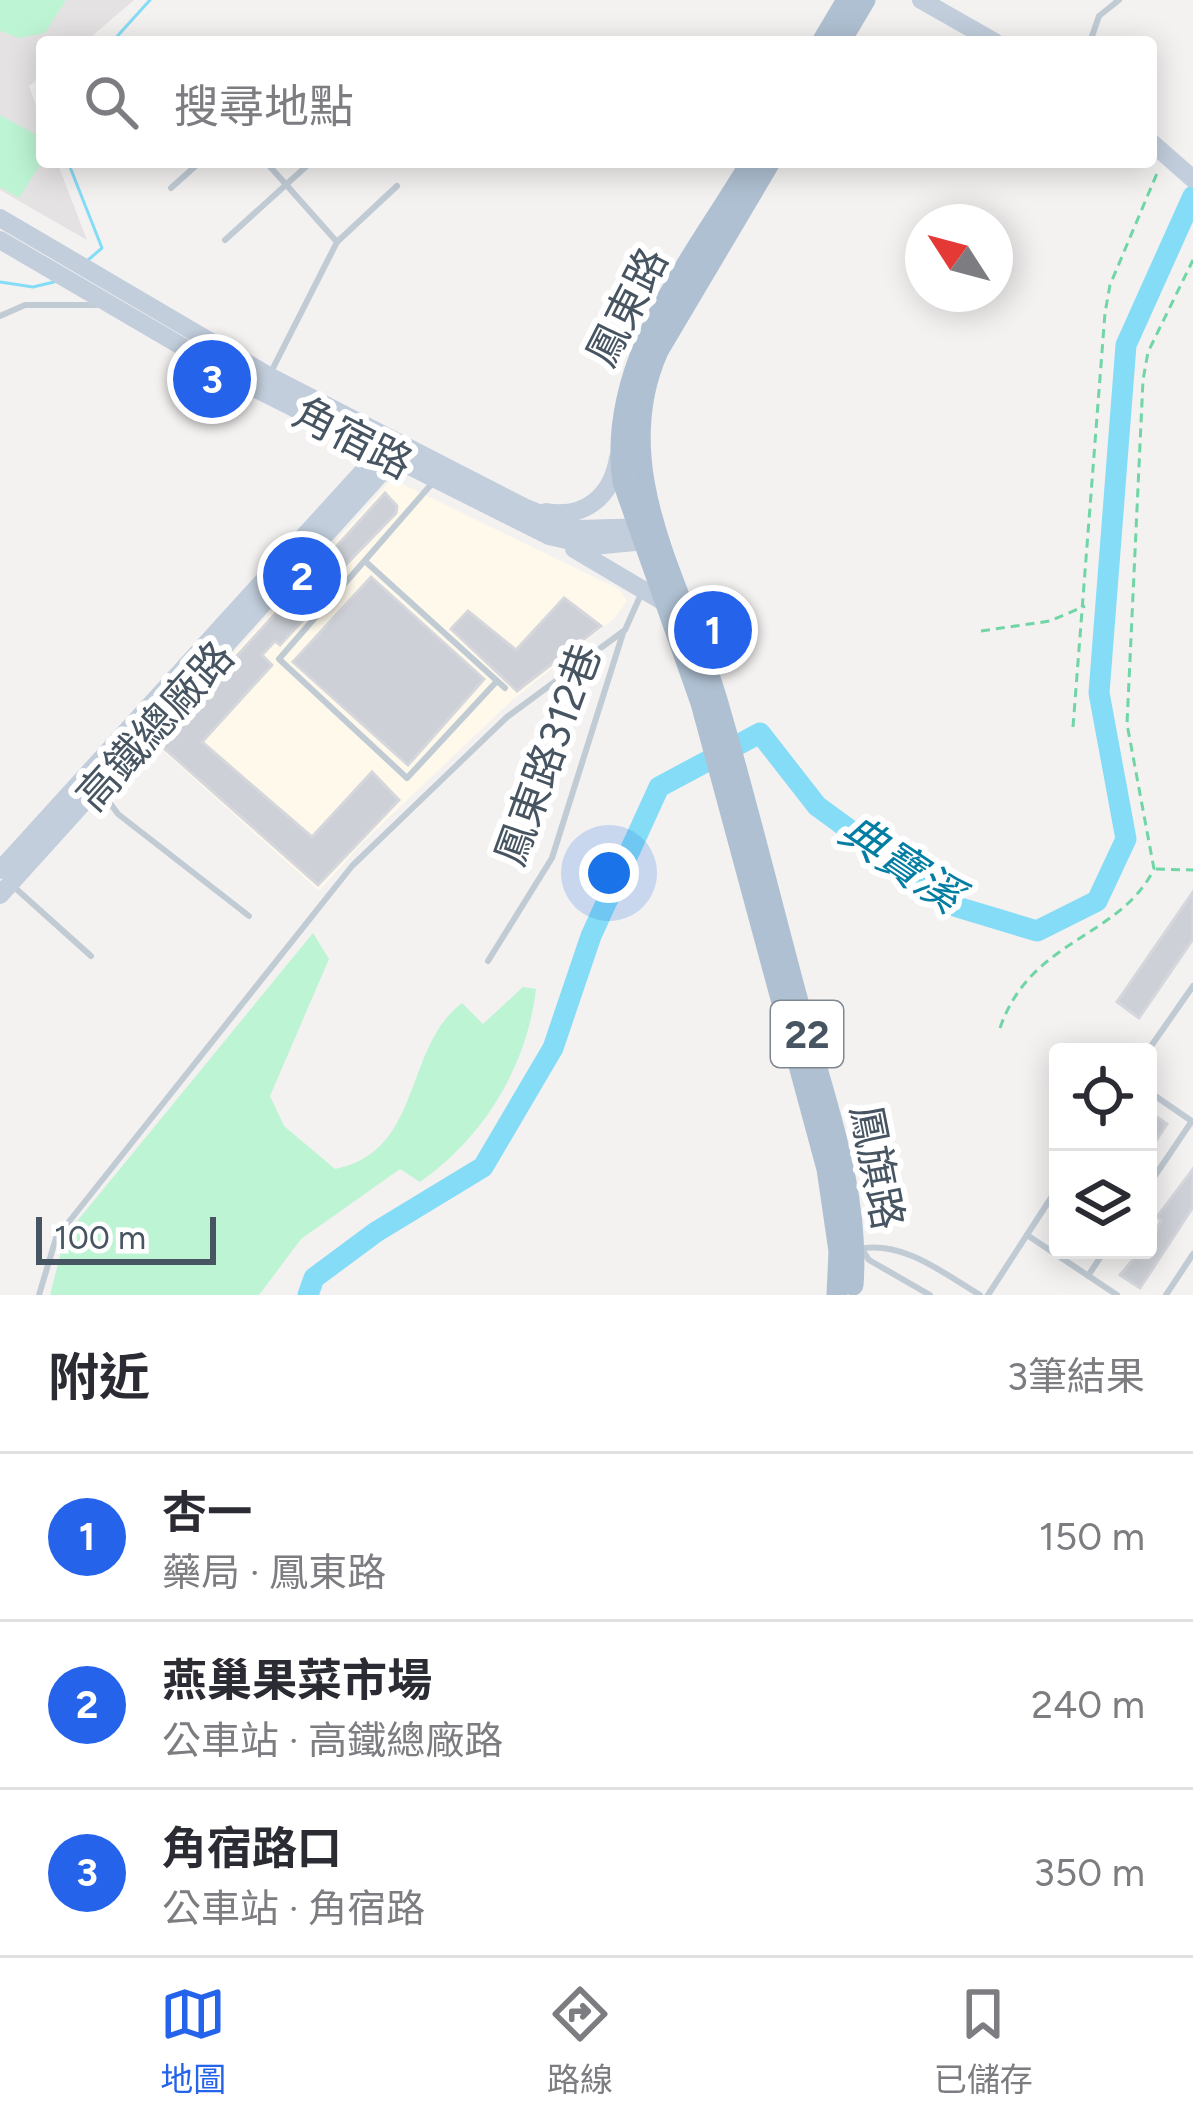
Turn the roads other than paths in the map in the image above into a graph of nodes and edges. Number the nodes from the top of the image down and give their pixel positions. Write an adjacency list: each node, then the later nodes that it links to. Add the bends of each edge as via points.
1 (847, 0): 5 (main road)
2 (865, 0): 6 (main road)
3 (921, 0): 7 (main road)
4 (1120, 0): 8 (lane, via 1099,16)
5 (826, 36)
6 (844, 36)
7 (984, 36)
8 (1092, 36)
9 (1164, 153): 15 (main road)
10 (194, 168): 18 (lane)
11 (271, 168): 16 (lane)
12 (304, 168): 16 (lane)
13 (748, 168): 29 (main road, 鳳東路 / 22, via 636,361)
14 (767, 168): 32 (main road, 鳳東路 / 22, via 646,380 636,451)
15 (1193, 179)
16 (286, 184): 21 (lane); 22 (lane)
17 (397, 186): 22 (lane)
18 (172, 188)
19 (0, 218): 23 (main road, 角宿路)
20 (0, 240): 23 (main road, 角宿路)
21 (225, 240)
22 (337, 242): 27 (lane)
23 (34, 250): 24 (main road, 角宿路)
24 (85, 281): 25 (main road, 角宿路); 27 (main road, 角宿路)
25 (106, 305): 26 (lane, via 25,304); 27 (main road, 角宿路)
26 (0, 316)
27 (265, 384): 28 (main road, 角宿路)
28 (393, 450): 30 (main road, 角宿路); 41 (main road, 高鐵總廠路)
29 (619, 451): 31 (main road, via 595,504 562,515); 32 (main road, 鳳東路 / 22)
30 (439, 473): 31 (main road, 角宿路); 33 (main road, 角宿路); 34 (lane)
31 (524, 507): 32 (main road, 角宿路, via 577,529)
32 (649, 534): 33 (main road, 角宿路, via 593,546); 36 (main road, 鳳東路 / 22); 40 (main road, 鳳東路 / 22)
33 (549, 536): 35 (main road)
34 (367, 562): 38 (lane); 38 (lane, via 279,659 406,778)
35 (644, 588): 36 (main road); 37 (lane, 鳳東路312巷)
36 (667, 604): 40 (main road, 鳳東路 / 22)
37 (625, 630): 45 (lane, 鳳東路312巷, via 552,858); 57 (lane, via 507,717 352,866 56,1238)
38 (497, 681): 39 (lane)
39 (505, 688)
40 (708, 700): 53 (main road, 鳳旗路 / 22)
41 (92, 782): 42 (main road, 高鐵總廠路); 43 (lane, via 118,814)
42 (3, 881): 44 (lane)
43 (249, 916)
44 (91, 956)
45 (488, 961)
46 (1193, 986): 47 (lane)
47 (1153, 1043)
48 (1157, 1097): 49 (lane)
49 (1193, 1121): 50 (lane)
50 (1157, 1173)
51 (1049, 1201): 52 (lane)
52 (1027, 1235): 56 (lane); 61 (lane)
53 (852, 1249): 58 (main road, 鳳旗路 / 22); 59 (main road, 鳳旗路 / 22); 60 (lane); 61 (lane, via 877,1245 910,1254)
54 (1193, 1254): 63 (lane)
55 (1099, 1259): 56 (lane)
56 (1088, 1276): 62 (lane)
57 (40, 1295)
58 (837, 1295)
59 (852, 1295)
60 (929, 1295)
61 (984, 1295)
62 (1117, 1295)
63 (1166, 1295)

